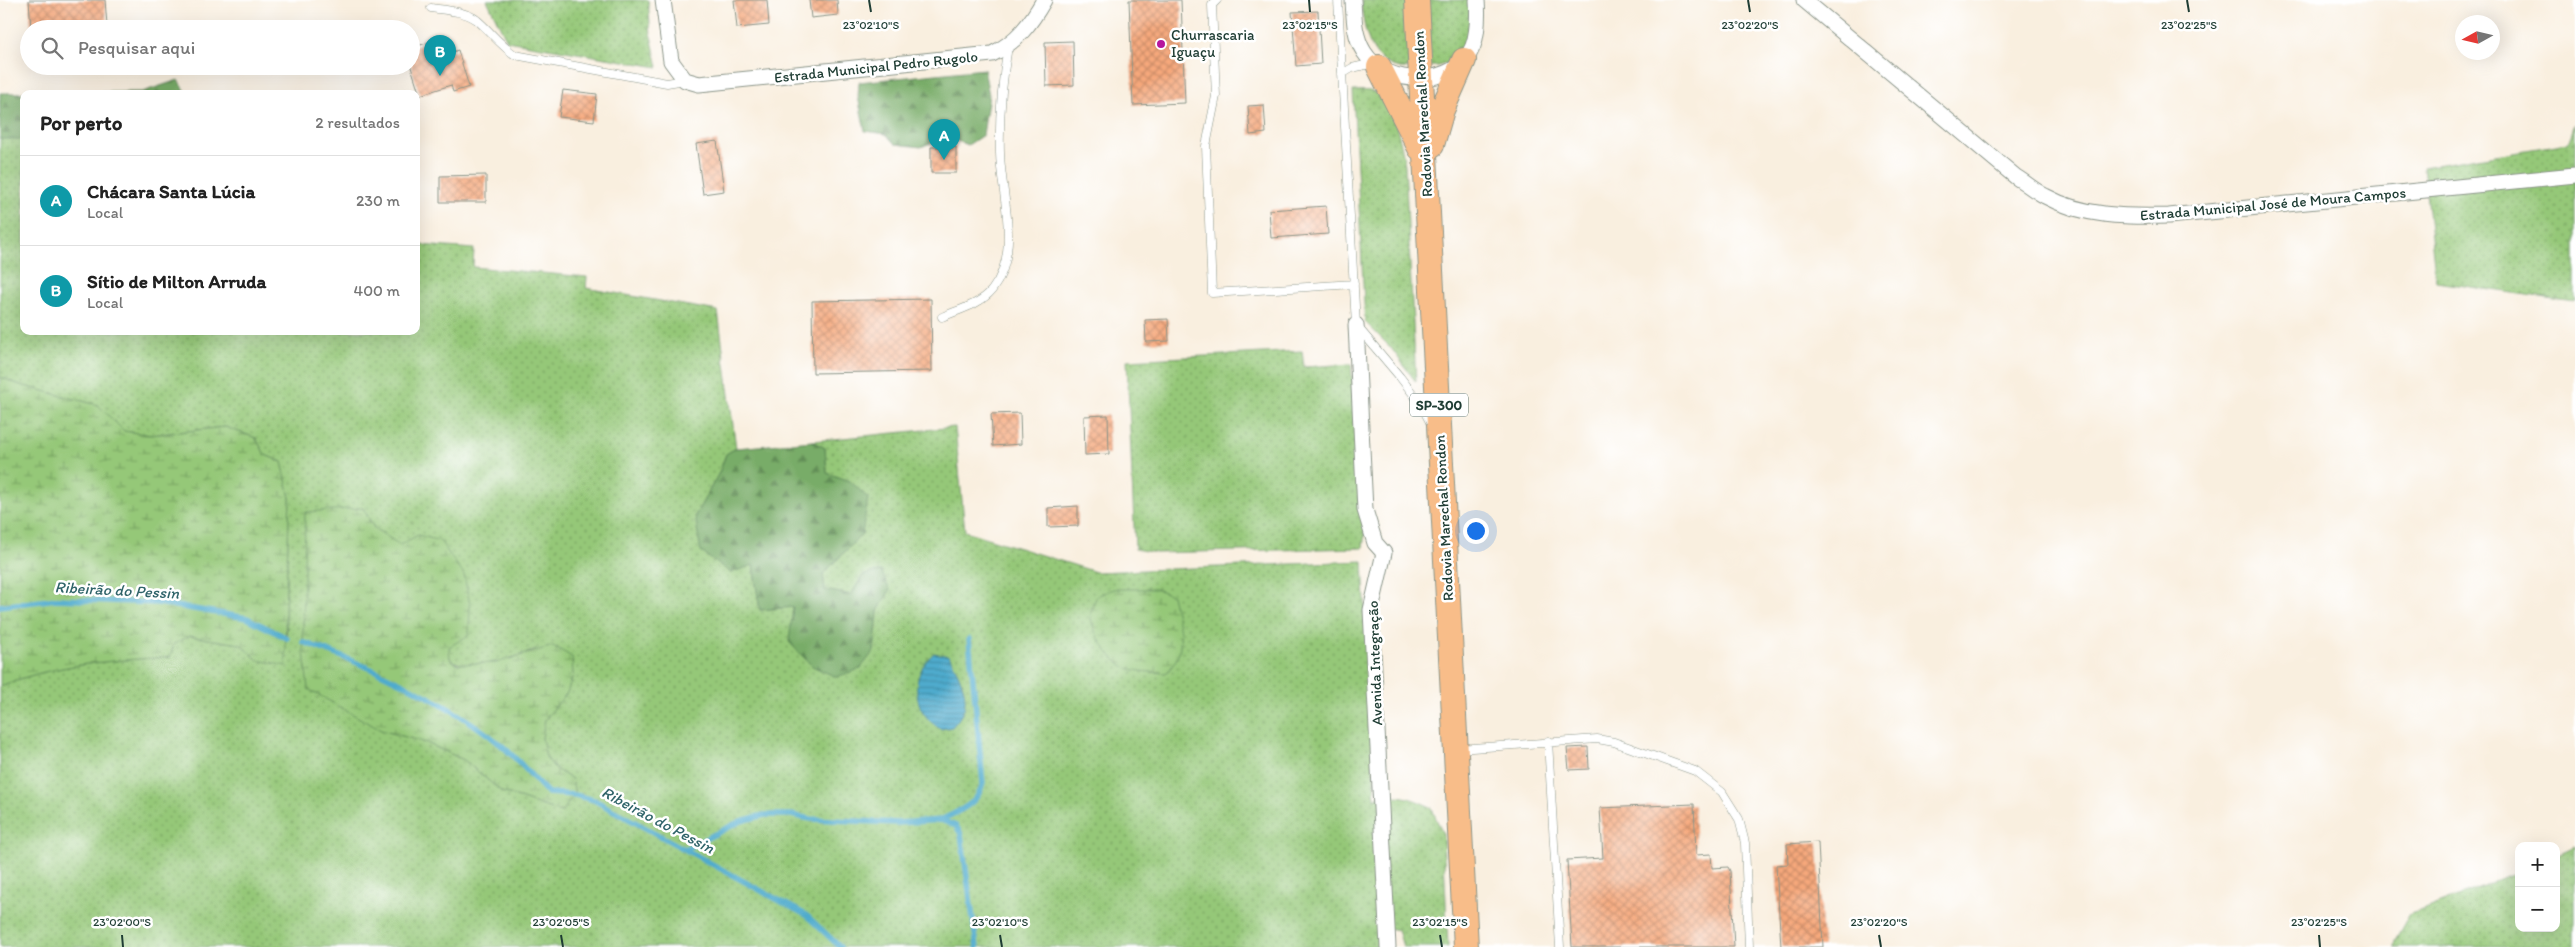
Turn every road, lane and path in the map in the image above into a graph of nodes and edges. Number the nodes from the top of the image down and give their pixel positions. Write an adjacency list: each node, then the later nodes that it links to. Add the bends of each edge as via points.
1 (663, 0): 15 (street, via 671,62)
2 (1044, 0): 10 (street, Estrada Municipal Pedro Rugolo, via 1026,29)
3 (1217, 0): 18 (lane, via 1212,5 1216,96 1206,146 1212,293)
4 (1338, 0): 13 (lane)
5 (1353, 0): 12 (street, via 1354,27 1364,52)
6 (1417, 0): 14 (main road, Rodovia Marechal Rondon / SP-300)
7 (1477, 0): 11 (street, via 1473,46)
8 (1804, 0): 17 (street, Estrada Municipal José de Moura Campos, via 2016,177 2045,196 2090,213 2169,216)
9 (431, 8): 15 (lane, via 476,19 501,46 515,55 667,83)
10 (1008, 46): 15 (street, Estrada Municipal Pedro Rugolo, via 992,54 712,84); 19 (lane, via 1000,126 1008,253 1002,274 991,291 979,301)
11 (1464, 60): 14 (street, via 1452,70); 16 (main road, via 1442,110)
12 (1377, 65): 13 (lane, via 1352,68); 14 (street, via 1398,75); 16 (main road, via 1414,133)
13 (1342, 74): 18 (lane)
14 (1422, 78): 16 (main road, Rodovia Marechal Rondon / SP-300)
15 (685, 80)
16 (1426, 163): 21 (main road, Rodovia Marechal Rondon / SP-300)
17 (2575, 175)
18 (1354, 284): 20 (lane)
19 (942, 317)
20 (1356, 324): 21 (lane, via 1420,403); 24 (street, Avenida Integração, via 1365,510 1375,543 1384,553 1372,610)
21 (1441, 445): 23 (main road, Rodovia Marechal Rondon / SP-300)
22 (1548, 741): 23 (lane); 26 (lane); 27 (lane, via 1597,739 1614,742 1695,771 1722,792 1739,819 1745,843)
23 (1456, 749): 25 (main road, Rodovia Marechal Rondon / SP-300)
24 (1388, 947)
25 (1466, 947)
26 (1560, 947)
27 (1749, 947)

